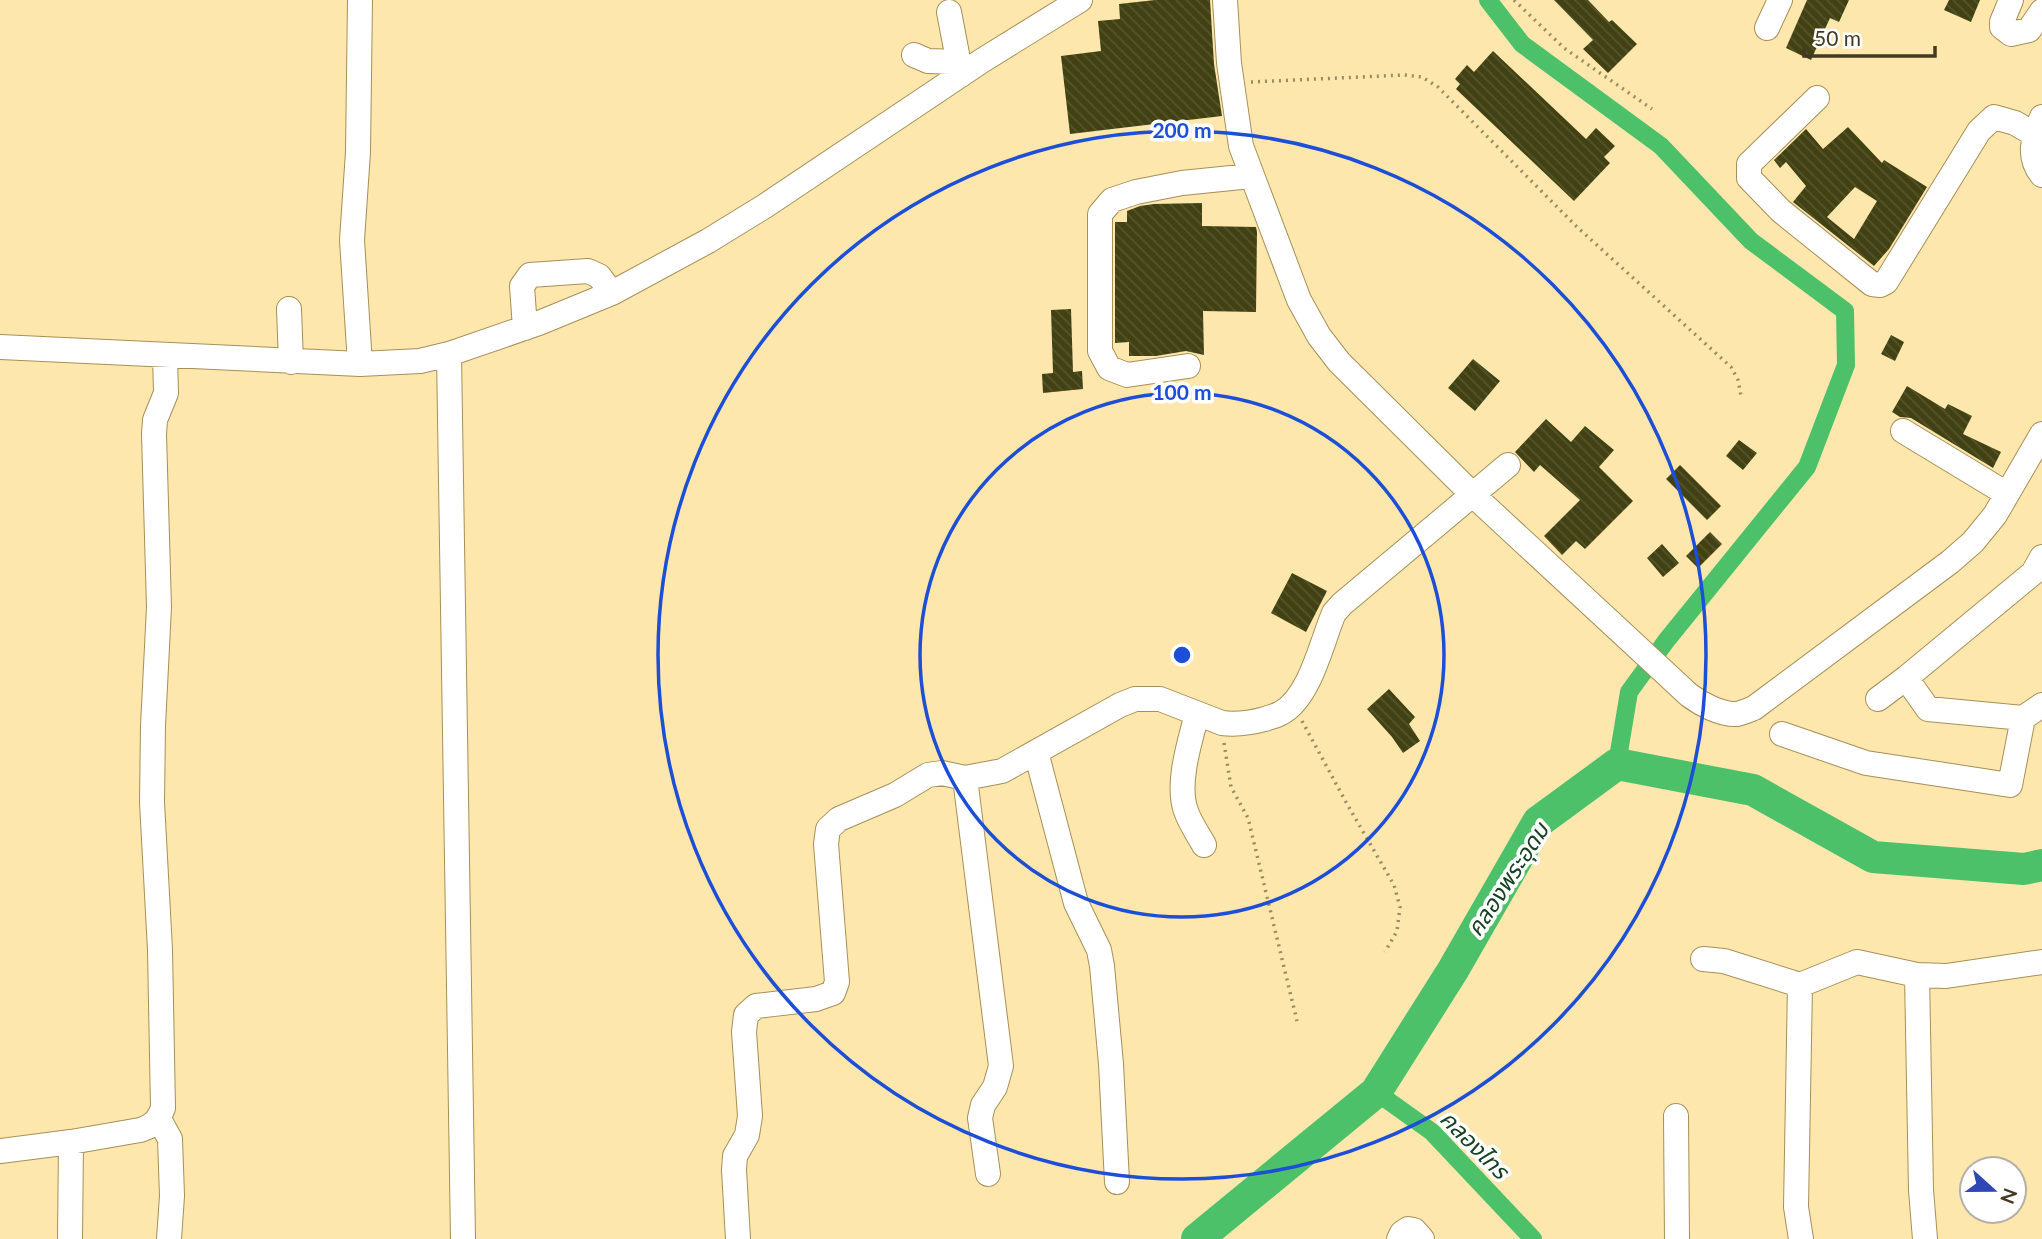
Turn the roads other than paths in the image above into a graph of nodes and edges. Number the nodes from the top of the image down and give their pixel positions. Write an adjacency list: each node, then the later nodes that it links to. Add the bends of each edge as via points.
1 (360, 0): 22 (street, via 352,240)
2 (1080, 0): 10 (street)
3 (1225, 0): 14 (street, via 1231,83)
4 (1780, 0): 8 (street)
5 (2011, 0): 6 (street, via 2002,22 2011,33 2029,30)
6 (2042, 11)
7 (949, 12): 10 (street)
8 (1768, 28)
9 (914, 55): 10 (street)
10 (960, 69): 15 (street, via 765,206)
11 (1817, 99): 12 (street, via 1749,164 1749,178 1781,211 1872,284 1880,285 1987,122 1993,117)
12 (2038, 125): 13 (street, via 2032,152)
13 (2042, 175)
14 (1251, 176): 23 (street, via 1136,192 1112,200 1100,214 1100,351 1109,368 1127,375); 28 (street, via 1299,300 1319,336 1339,362)
15 (612, 293): 17 (street); 17 (street, via 599,276 588,271 530,275 522,286)
16 (289, 309): 21 (street)
17 (525, 328): 19 (street)
18 (0, 347): 20 (street)
19 (449, 354): 22 (street, via 420,361); 50 (street)
20 (165, 356): 21 (street); 43 (street, via 166,393 154,434 159,607 152,802 160,950 163,1108)
21 (291, 362): 22 (street)
22 (360, 364)
23 (1188, 366)
24 (1903, 431): 27 (street)
25 (2042, 434): 27 (street)
26 (1508, 465): 28 (street)
27 (2007, 494): 28 (street, via 1996,515 1958,555 1754,708 1738,714 1700,703)
28 (1473, 495): 33 (street, via 1334,613 1293,704 1252,723 1222,723)
29 (2042, 557): 30 (street, via 2033,573)
30 (1906, 678): 31 (street); 32 (street, via 1928,709)
31 (1878, 699)
32 (2032, 711): 34 (street, via 2010,785 1866,763)
33 (1197, 713): 35 (street, via 1160,699 1135,699); 37 (street, via 1183,792 1185,810)
34 (1782, 734)
35 (1036, 752): 36 (street, via 1002,771); 47 (street, via 1076,903 1099,950)
36 (965, 778): 46 (street, via 1001,1066 979,1118); 51 (street, via 928,775 839,819 828,829 837,982 833,993 817,999 756,1006 746,1015 750,1116 734,1170)
37 (1204, 845)
38 (1703, 959): 41 (street, via 1724,961)
39 (2042, 961): 40 (street)
40 (1917, 975): 41 (street, via 1857,962); 56 (street)
41 (1800, 985): 55 (street, via 1796,1207)
42 (1676, 1116): 54 (street)
43 (159, 1119): 44 (street, via 140,1130); 49 (street, via 170,1139)
44 (71, 1142): 45 (street); 48 (street)
45 (0, 1151)
46 (988, 1174)
47 (1117, 1182)
48 (70, 1239)
49 (169, 1239)
50 (463, 1239)
51 (738, 1239)
52 (1399, 1239): 53 (street, via 1408,1229)
53 (1422, 1239)
54 (1677, 1239)
55 (1801, 1239)
56 (1925, 1239)

